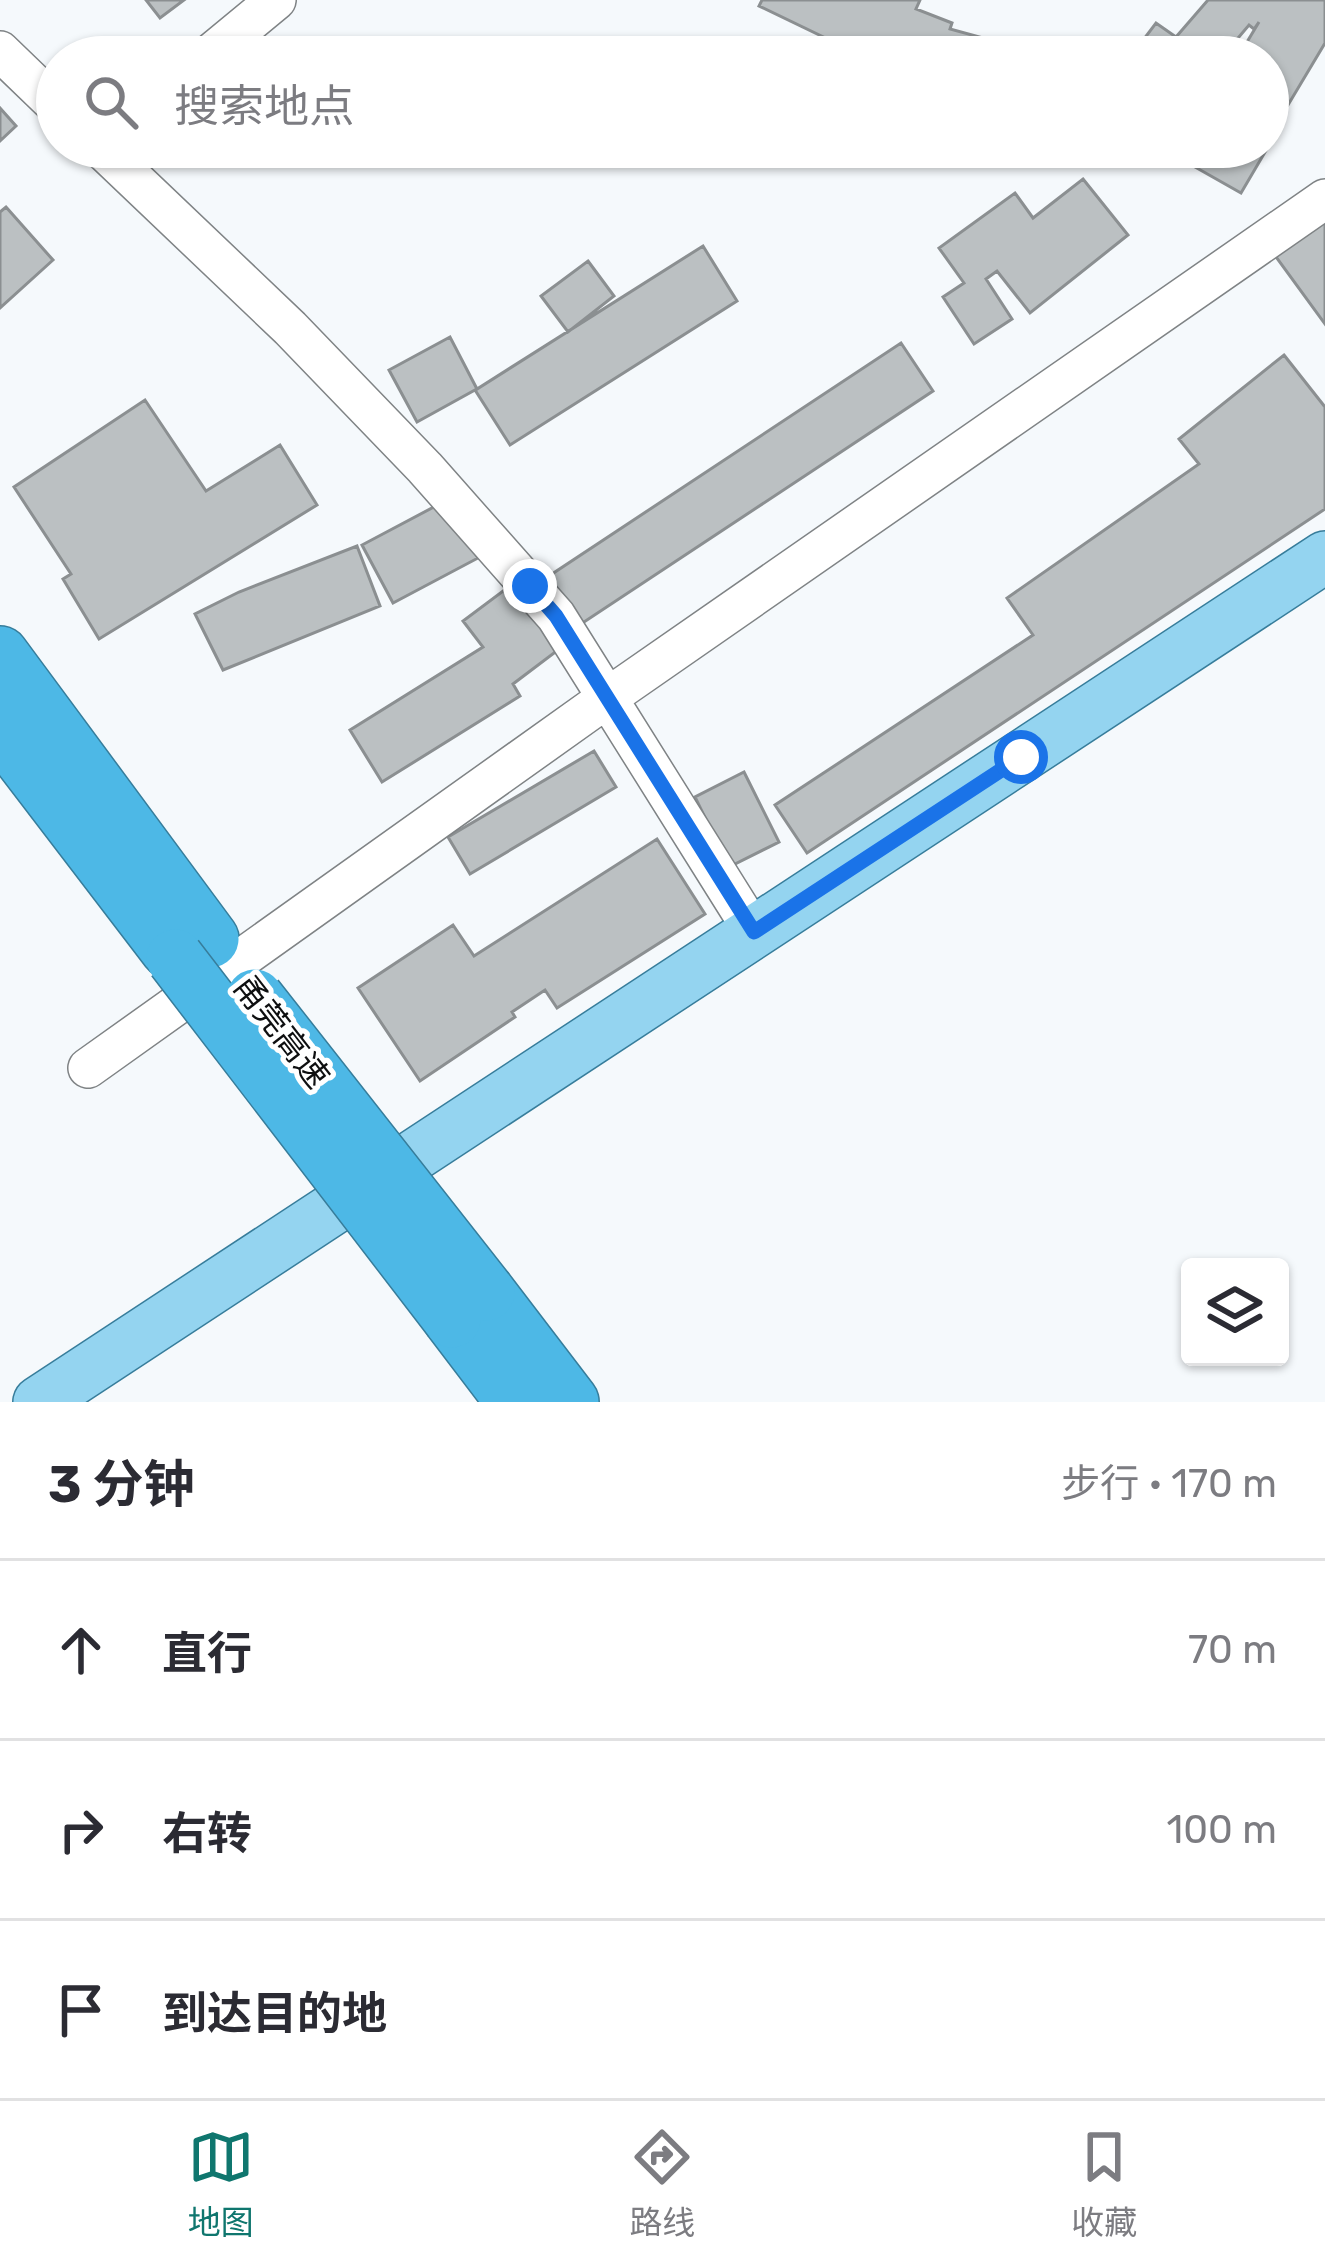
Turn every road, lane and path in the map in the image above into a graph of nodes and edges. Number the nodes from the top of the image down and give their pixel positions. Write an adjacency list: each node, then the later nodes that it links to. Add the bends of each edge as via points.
1 (276, 0): 2 (street)
2 (232, 36)
3 (0, 51): 4 (street)
4 (36, 86)
5 (122, 168): 9 (street, via 425,468 556,616)
6 (1325, 200): 9 (street)
7 (1325, 557): 11 (main road)
8 (0, 655): 12 (highway, 甬莞高速)
9 (607, 698): 11 (street); 13 (street)
10 (0, 728): 12 (highway, 甬莞高速)
11 (754, 932): 15 (main road)
12 (193, 948): 14 (highway, 甬莞高速, bridge)
13 (88, 1068)
14 (469, 1306): 16 (highway, 甬莞高速); 17 (highway, 甬莞高速)
15 (39, 1402)
16 (515, 1402)
17 (570, 1402)

